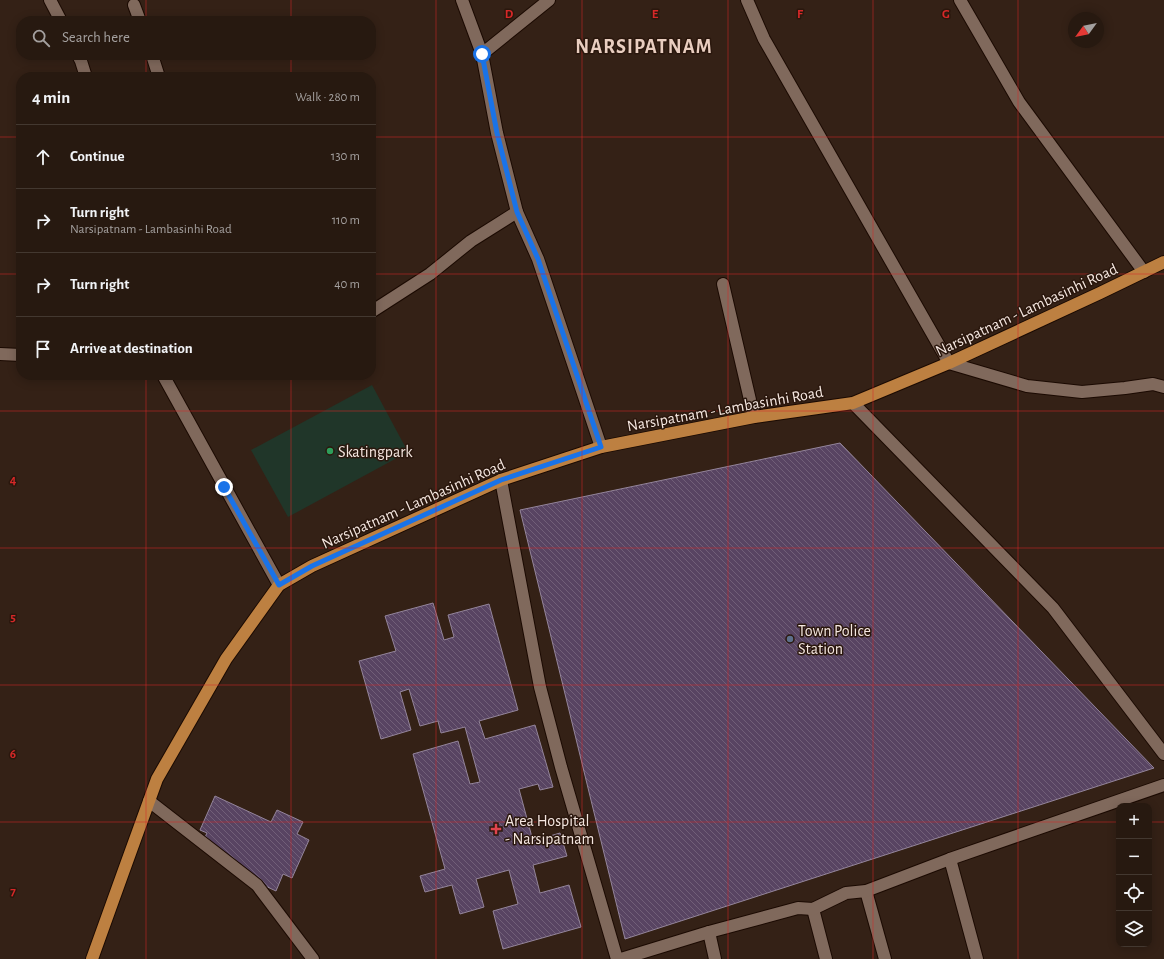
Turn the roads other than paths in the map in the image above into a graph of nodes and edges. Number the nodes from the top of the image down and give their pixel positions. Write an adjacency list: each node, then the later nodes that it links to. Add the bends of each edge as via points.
1 (50, 0): 7 (street)
2 (462, 0): 9 (street)
3 (549, 0): 9 (street)
4 (747, 0): 21 (street, via 764,39)
5 (960, 0): 16 (street, via 1019,102)
6 (134, 5): 8 (street)
7 (58, 16)
8 (138, 16)
9 (482, 54): 14 (street, via 497,133)
10 (81, 60): 12 (street)
11 (154, 60): 13 (street)
12 (85, 72)
13 (157, 72)
14 (517, 212): 18 (street, via 471,241 430,274); 26 (street, via 538,259)
15 (1164, 262): 16 (main road, Narsipatnam - Lambasinhi Road)
16 (1144, 272): 21 (main road, Narsipatnam - Lambasinhi Road)
17 (723, 284): 25 (street)
18 (376, 309)
19 (0, 354): 20 (street)
20 (16, 355)
21 (949, 363): 23 (street, via 1027,386 1082,392 1152,384); 24 (main road, Narsipatnam - Lambasinhi Road)
22 (166, 380): 28 (street)
23 (1164, 387)
24 (853, 402): 25 (main road, Narsipatnam - Lambasinhi Road); 29 (street, via 1053,608)
25 (754, 417): 26 (main road, Narsipatnam - Lambasinhi Road)
26 (601, 447): 27 (main road, Narsipatnam - Lambasinhi Road)
27 (501, 480): 28 (main road, Narsipatnam - Lambasinhi Road, via 312,566); 38 (street, via 540,687)
28 (279, 585): 31 (main road, Narsipatnam - Lambasinhi Road, via 226,659 157,779)
29 (1164, 754)
30 (1164, 785): 32 (street)
31 (149, 801): 36 (main road, Narsipatnam - Lambasinhi Road); 37 (street, via 257,885)
32 (950, 859): 33 (street); 43 (street)
33 (866, 891): 34 (street, via 846,893); 42 (street)
34 (813, 909): 35 (street, via 798,908); 41 (street)
35 (709, 932): 39 (street); 40 (street)
36 (92, 959)
37 (313, 959)
38 (617, 959)
39 (621, 959)
40 (715, 959)
41 (826, 959)
42 (885, 959)
43 (977, 959)

